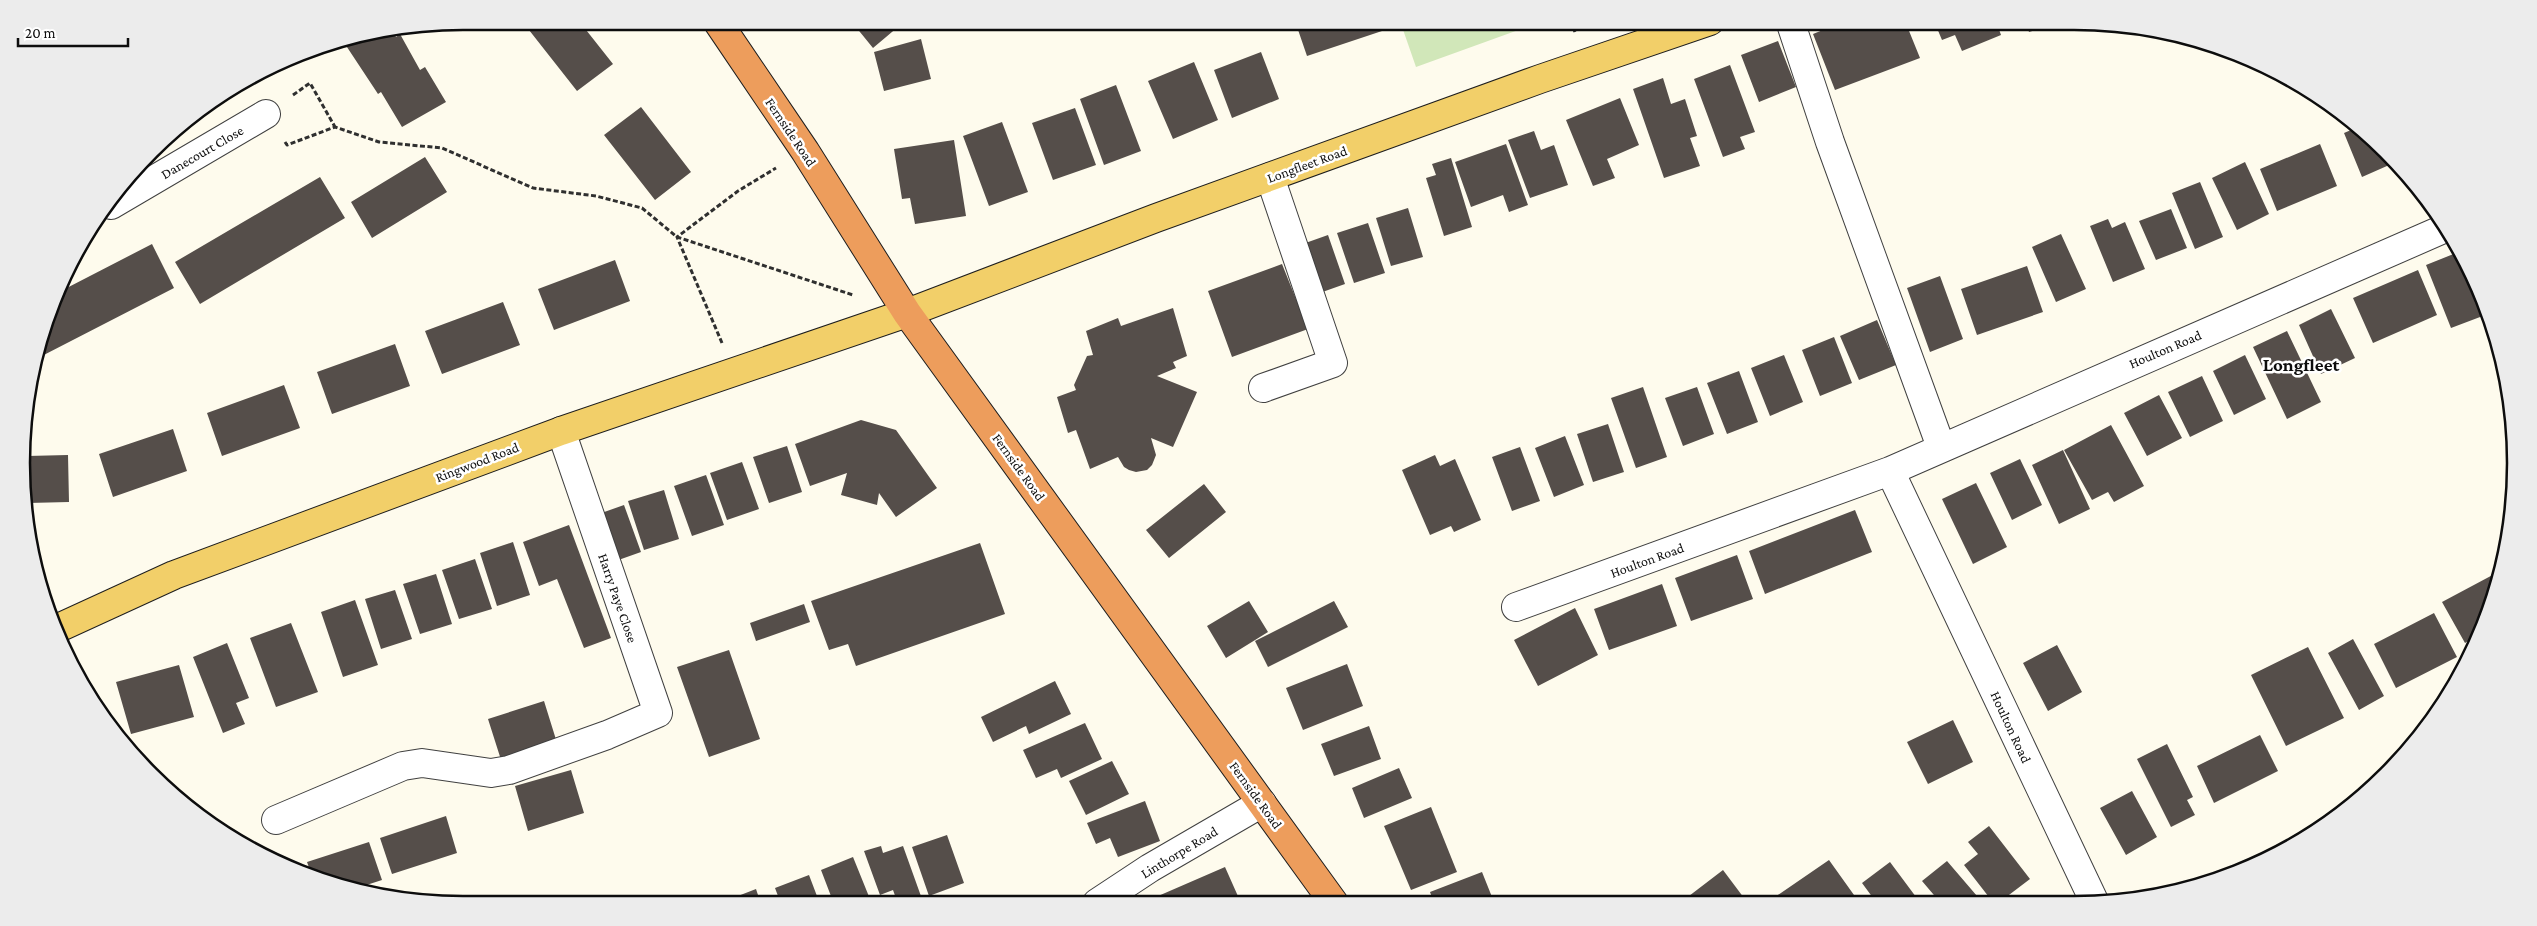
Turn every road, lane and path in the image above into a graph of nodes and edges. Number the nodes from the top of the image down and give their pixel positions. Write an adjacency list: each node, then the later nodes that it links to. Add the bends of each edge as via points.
1 (723, 30): 6 (highway, Fernside Road)
2 (1684, 30): 7 (main road, Longfleet Road)
3 (1793, 30): 15 (street, via 1830,142)
4 (266, 114): 5 (path, via 287,145); 5 (path, via 310,82); 8 (street, Danecourt Close)
5 (335, 127): 10 (path, via 379,142 442,148 533,188 596,196 642,208)
6 (805, 151): 10 (path, via 738,191); 11 (highway, Fernside Road)
7 (1270, 177): 11 (main road, Longfleet Road); 13 (street, via 1333,363)
8 (117, 201)
9 (2439, 231): 15 (street, Houlton Road)
10 (677, 237): 11 (path); 12 (path)
11 (907, 313): 12 (main road, Ringwood Road); 19 (highway, Fernside Road)
12 (734, 371): 14 (main road, Ringwood Road, via 695,387)
13 (1264, 388)
14 (561, 430): 18 (main road, Ringwood Road, via 174,575); 20 (street, Harry Paye Close, via 658,713 509,770 491,773 422,763 403,766)
15 (1941, 447): 16 (street, Houlton Road)
16 (1890, 471): 17 (street, Houlton Road); 21 (street, Houlton Road)
17 (1516, 607)
18 (62, 626)
19 (1262, 803): 22 (street, Linthorpe Road); 23 (highway, Fernside Road)
20 (276, 820)
21 (2091, 895)
22 (1108, 896)
23 (1329, 896)

